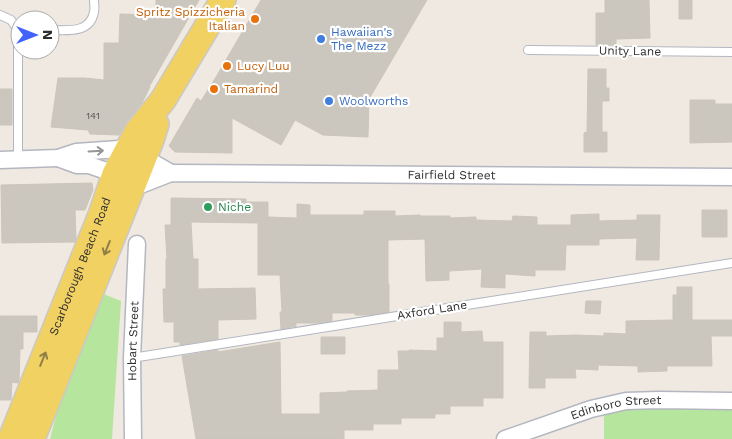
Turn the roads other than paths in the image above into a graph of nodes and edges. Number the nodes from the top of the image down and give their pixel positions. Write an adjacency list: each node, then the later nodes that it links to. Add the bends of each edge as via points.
1 (94, 0): 3 (lane, via 94,13 88,25 79,30)
2 (223, 0): 7 (main road, Scarborough Beach Road, via 163,100 151,140)
3 (60, 30)
4 (528, 50): 5 (lane, Unity Lane)
5 (732, 52)
6 (19, 60): 10 (lane)
7 (138, 149): 8 (street, one-way to 7, via 76,152 125,146); 11 (street, Fairfield Street); 13 (main road, Scarborough Beach Road)
8 (58, 158): 10 (street); 13 (street, via 89,165)
9 (0, 160): 10 (street)
10 (18, 160)
11 (171, 172): 12 (street, Fairfield Street); 13 (street, Fairfield Street, via 143,184)
12 (732, 177)
13 (124, 180): 18 (main road, Scarborough Beach Road)
14 (137, 244): 16 (street, Hobart Street)
15 (732, 263): 16 (lane, Axford Lane)
16 (132, 358): 19 (street, Hobart Street)
17 (732, 400): 20 (street, Edinboro Street, via 626,401 591,409)
18 (18, 435)
19 (133, 439)
20 (505, 439)

